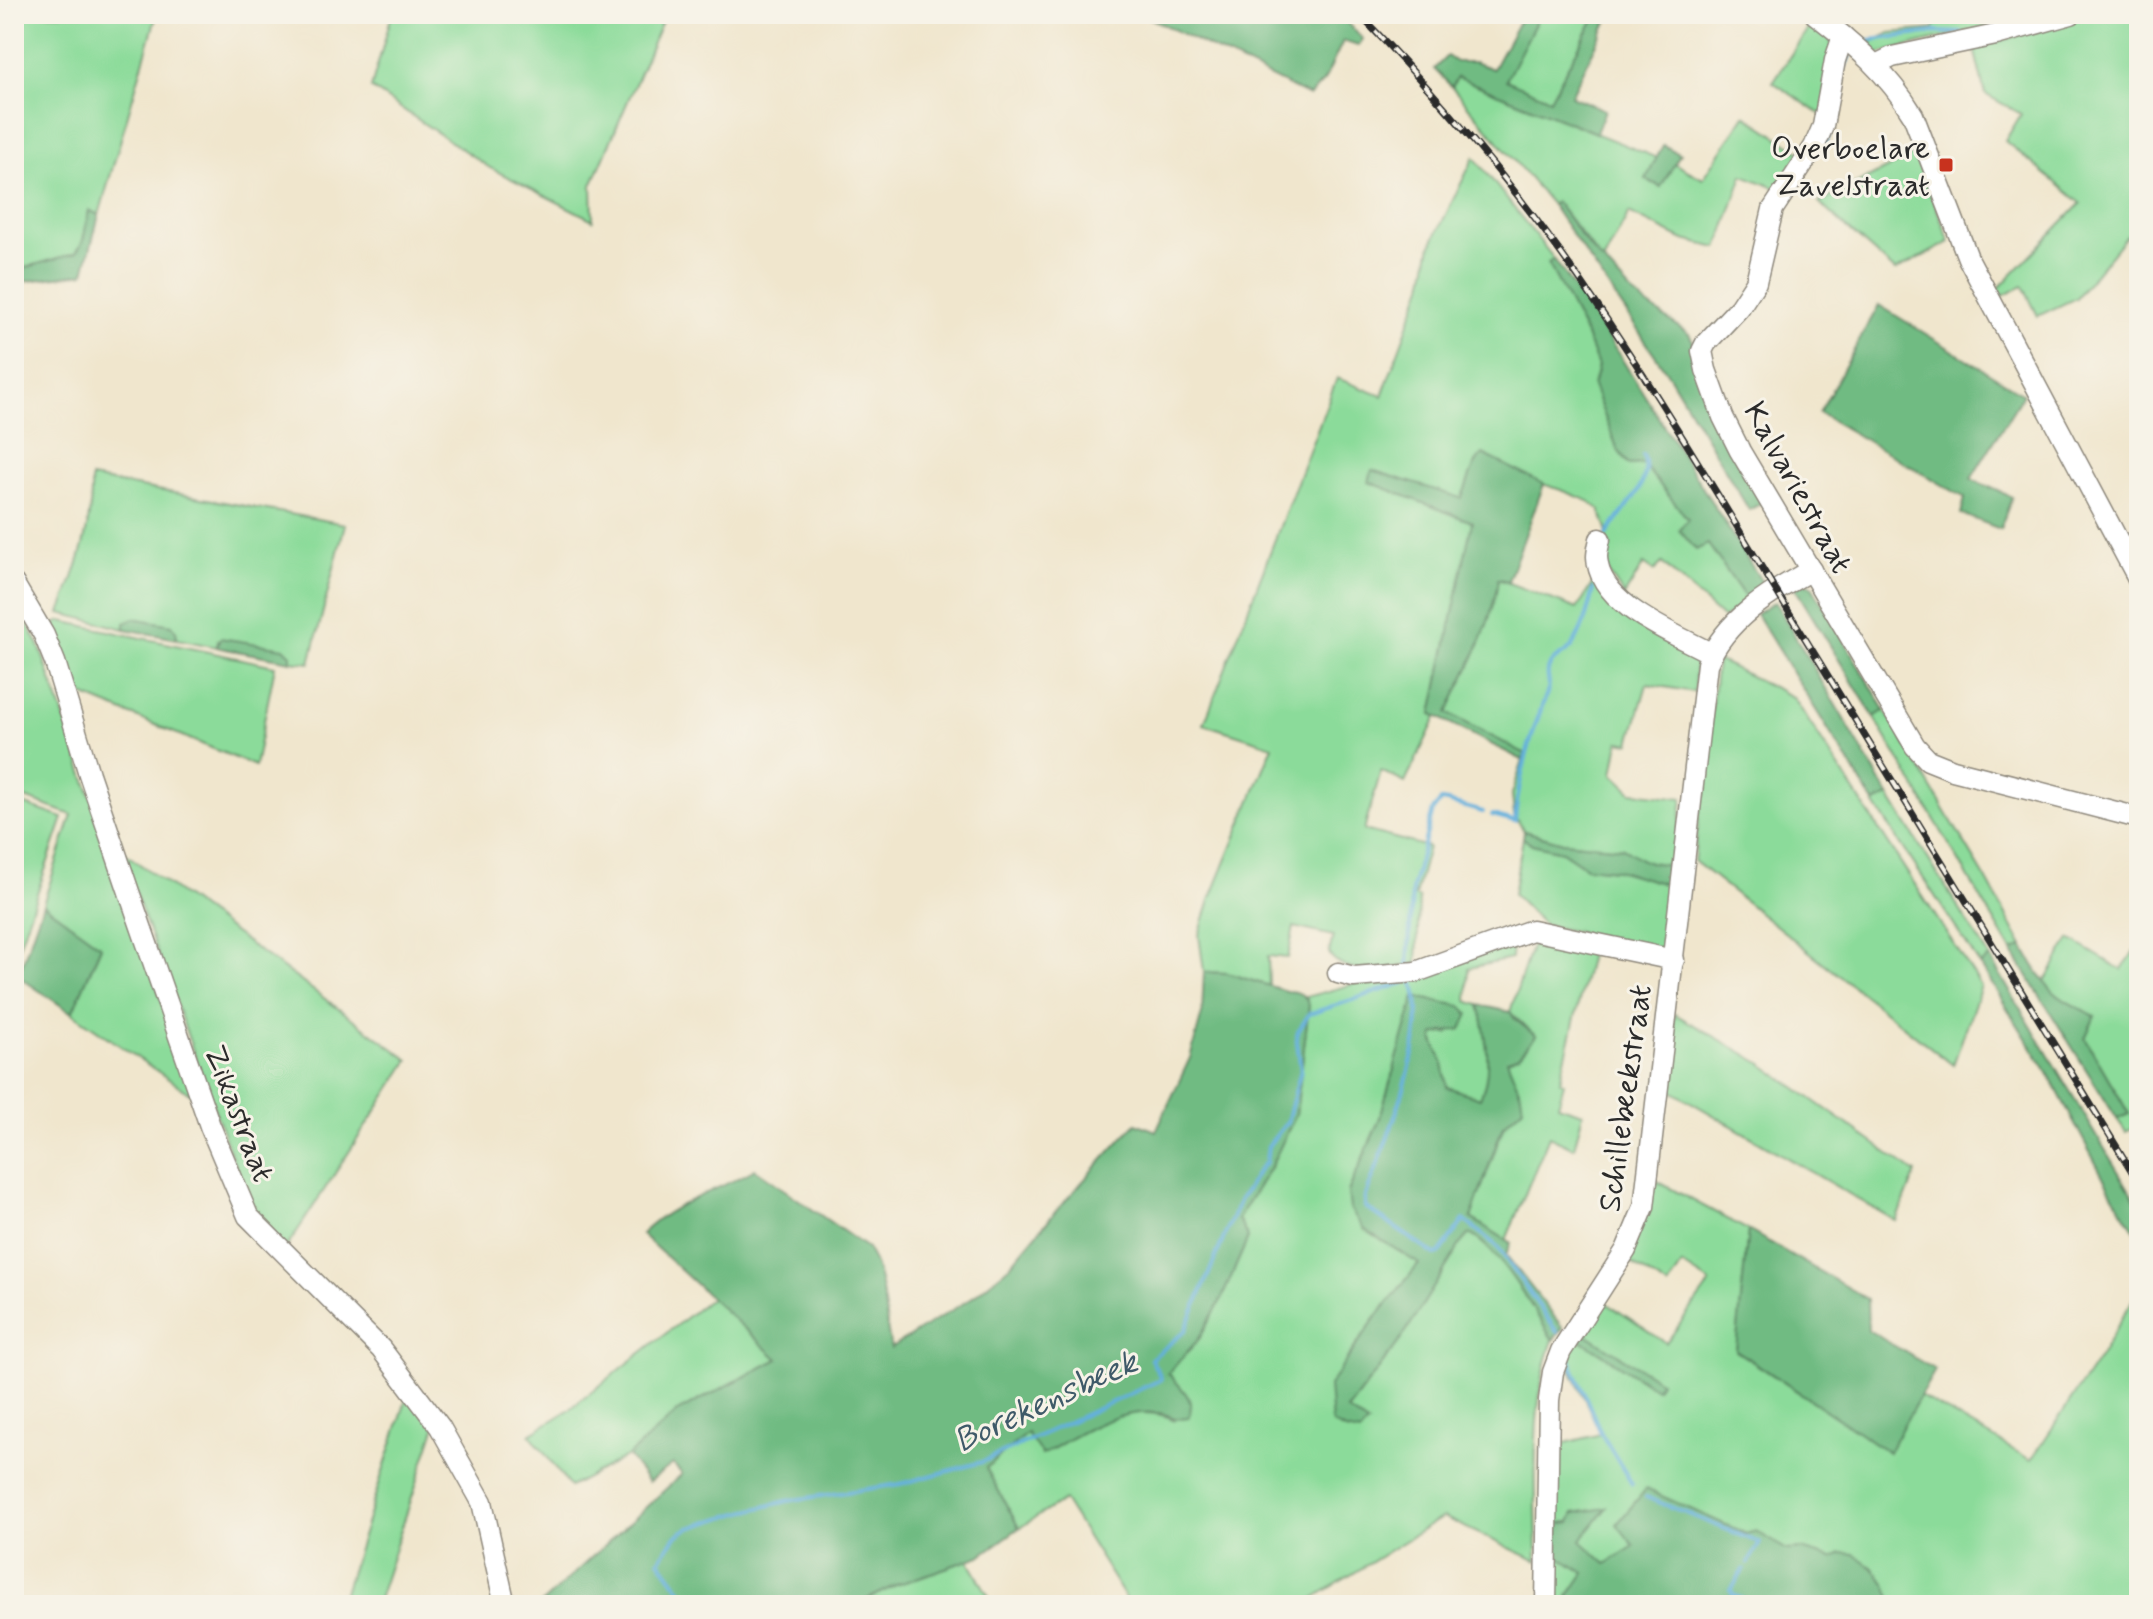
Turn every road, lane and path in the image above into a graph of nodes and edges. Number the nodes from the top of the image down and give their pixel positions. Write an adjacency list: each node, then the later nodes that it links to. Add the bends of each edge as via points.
1 (1815, 14): 3 (street)
2 (2071, 14): 4 (street)
3 (1850, 42): 4 (street); 6 (street, Kalvariestraat, via 1835,60 1814,147 1773,209 1756,282 1702,351 1735,440)
4 (1876, 65): 7 (street, via 1913,115 1968,258)
5 (1600, 539): 9 (street, via 1597,559 1620,601)
6 (1811, 570): 9 (street, Schillebeekstraat, via 1746,612); 10 (street, Kalvariestraat, via 1928,760)
7 (2139, 580)
8 (14, 584): 13 (street, Zikastraat, via 55,662 210,1126 248,1216 381,1349 440,1427 482,1502)
9 (1712, 654): 11 (street, Schillebeekstraat)
10 (2139, 818)
11 (1674, 960): 12 (street, Schillebeekstraat, via 1532,930 1416,972 1354,977); 14 (street, Schillebeekstraat, via 1644,1207 1626,1250 1553,1372)
12 (1338, 973)
13 (505, 1605)
14 (1546, 1605)

